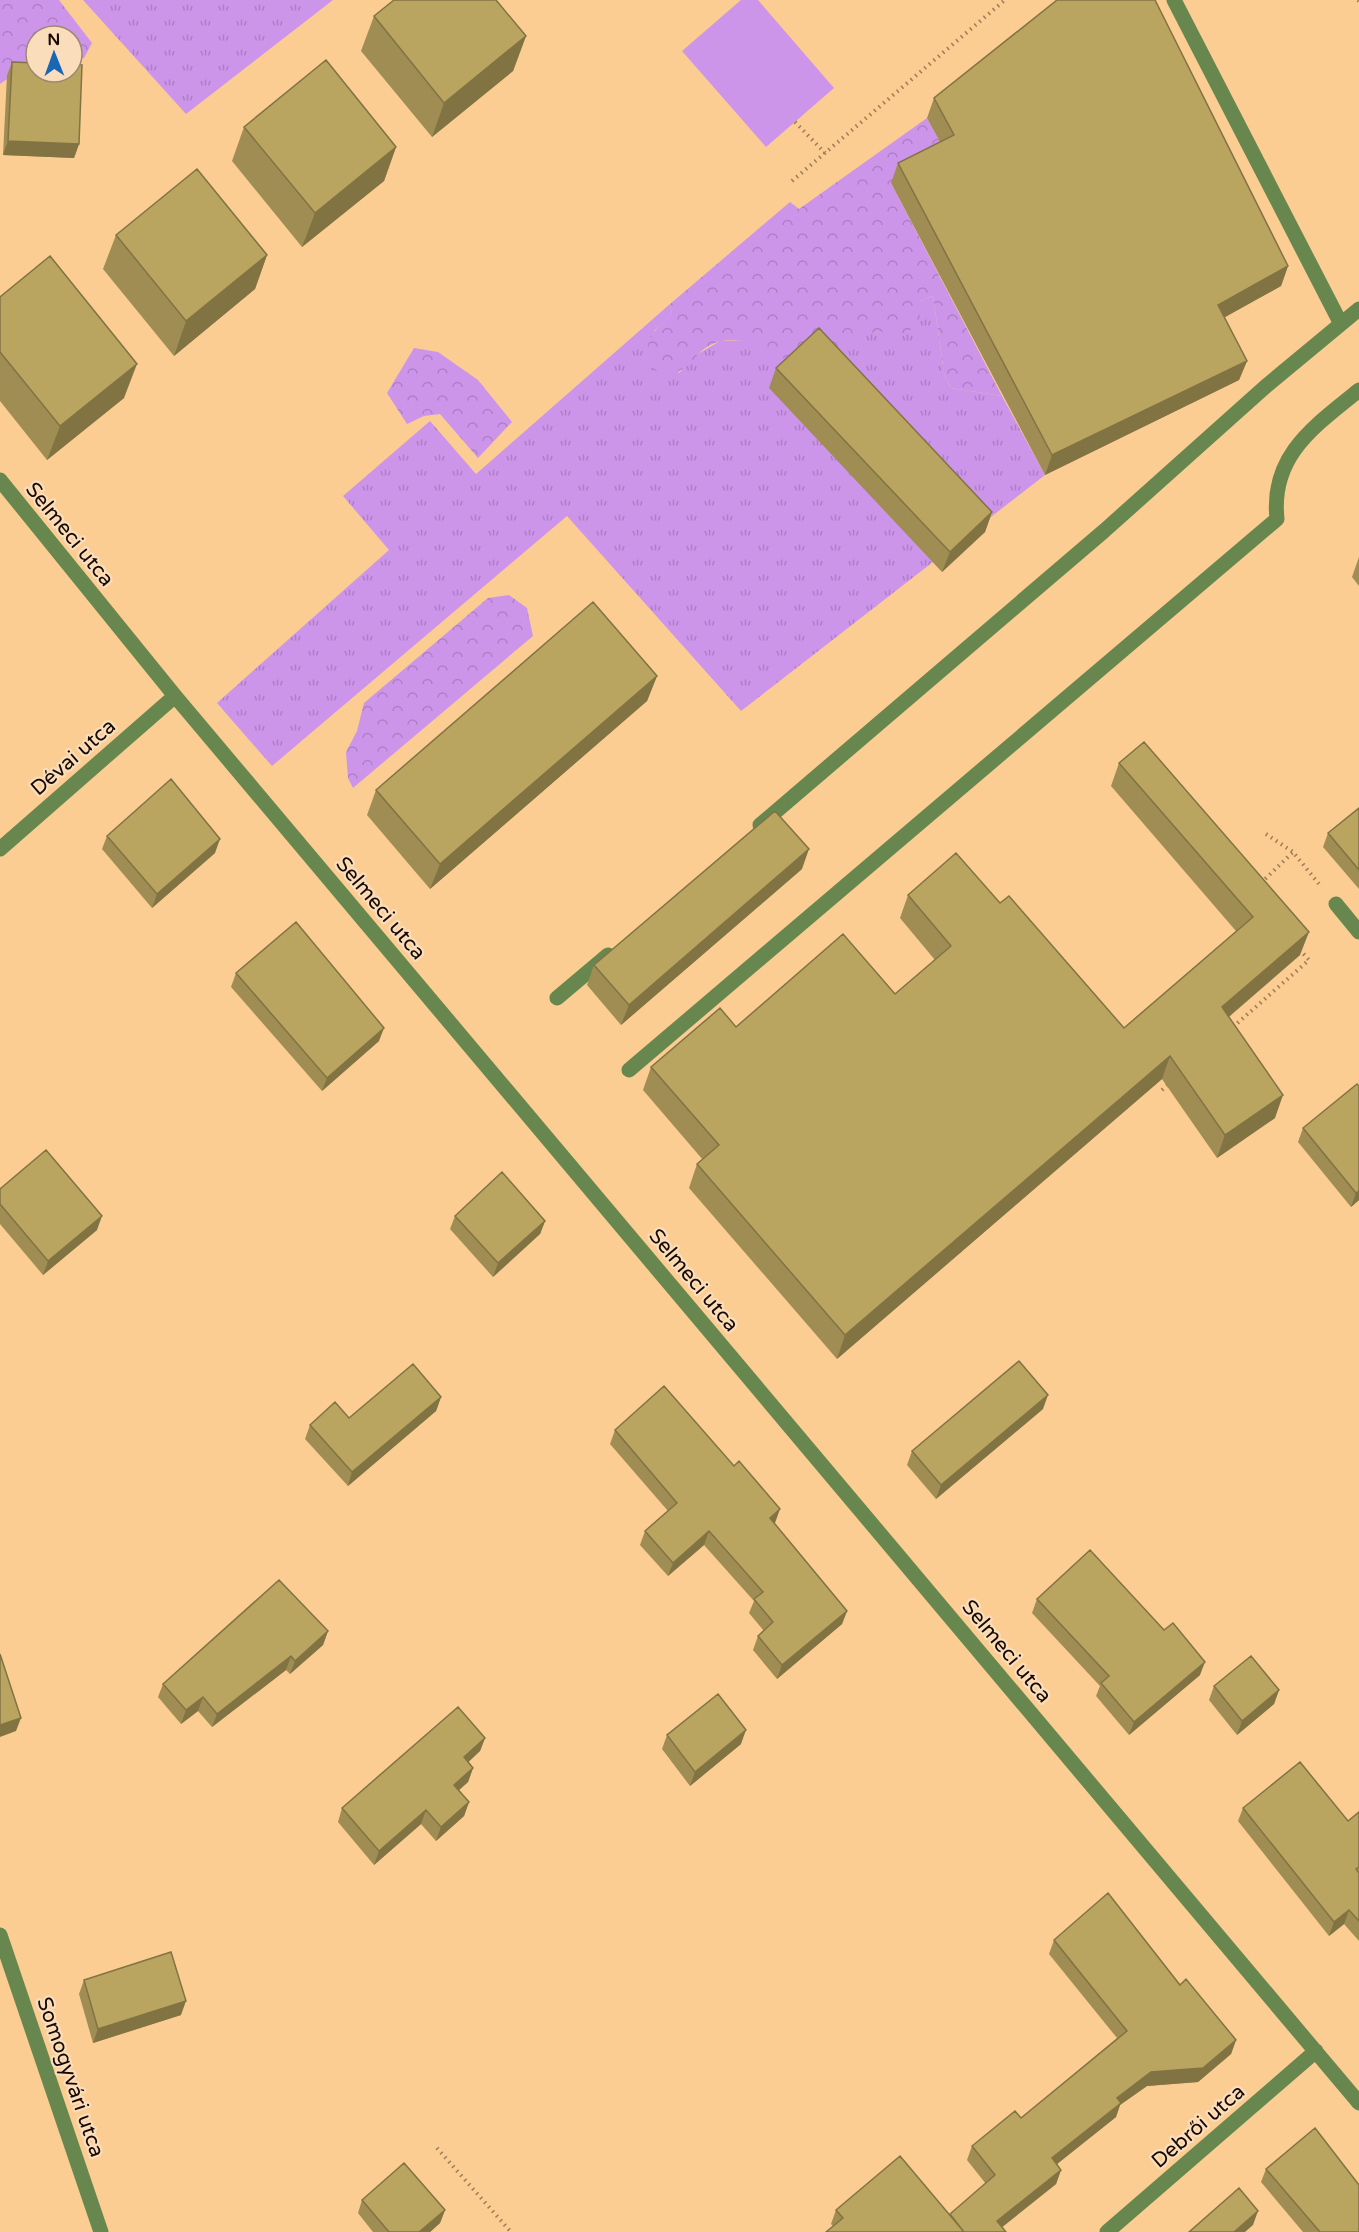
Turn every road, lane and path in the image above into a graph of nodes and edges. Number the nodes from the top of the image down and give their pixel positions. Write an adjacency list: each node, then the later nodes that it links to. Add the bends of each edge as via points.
1 (1005, 0): 4 (path)
2 (1174, 0): 7 (street)
3 (795, 122): 4 (path)
4 (825, 153): 5 (path)
5 (792, 181)
6 (1359, 309): 7 (street)
7 (1341, 324): 12 (street)
8 (1359, 390): 22 (street, via 1313,428 1291,453 1275,498 1277,519)
9 (0, 480): 10 (street, Selmeci utca)
10 (175, 696): 13 (street, Dévai utca); 26 (street, Selmeci utca)
11 (1266, 834): 14 (path)
12 (749, 835)
13 (0, 849)
14 (1293, 852): 15 (path); 16 (path)
15 (1259, 885)
16 (1336, 904): 17 (street)
17 (1359, 932)
18 (1294, 943): 21 (path, via 1308,960)
19 (621, 944): 20 (street)
20 (557, 998)
21 (1231, 1029)
22 (629, 1070)
23 (1171, 1082): 24 (path)
24 (1162, 1090)
25 (0, 1935): 29 (street, Somogyvári utca)
26 (1316, 2051): 27 (street, Selmeci utca); 31 (street, Debrői utca)
27 (1359, 2103)
28 (436, 2148): 30 (path)
29 (101, 2232)
30 (511, 2232)
31 (1107, 2232)

